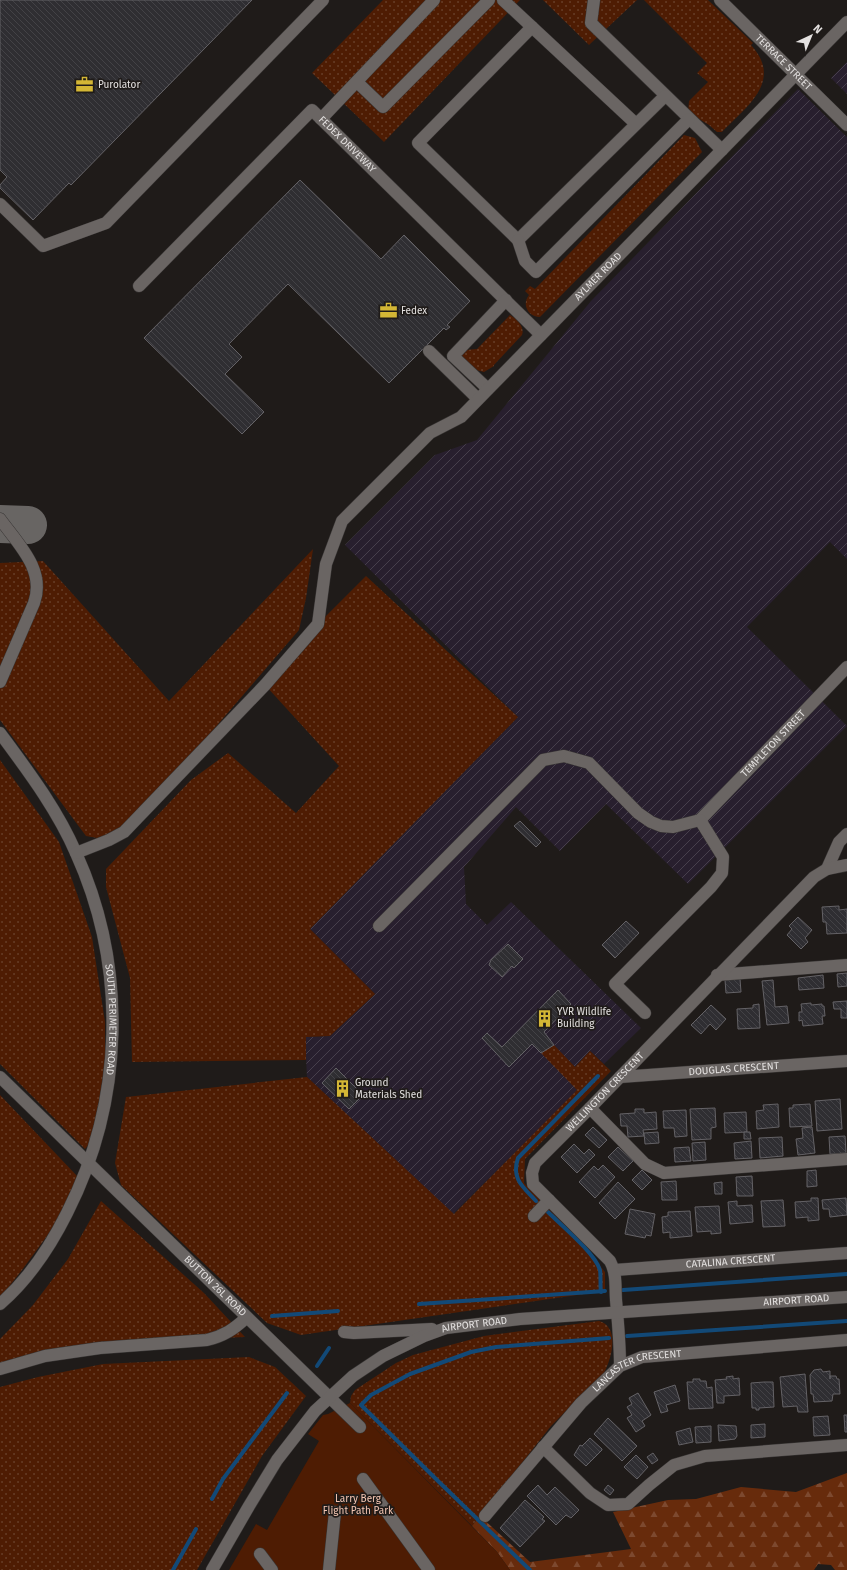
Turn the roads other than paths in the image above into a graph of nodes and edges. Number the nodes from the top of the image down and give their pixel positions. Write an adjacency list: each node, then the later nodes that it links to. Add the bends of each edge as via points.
1 (322, 0): 17 (street, via 106,223 43,246)
2 (434, 0): 10 (street)
3 (489, 0): 10 (street, via 383,107)
4 (503, 0): 8 (street)
5 (594, 0): 11 (street, via 591,23)
6 (720, 0): 9 (street, TERRACE STREET)
7 (847, 22): 9 (street, AYLMER ROAD)
8 (532, 27): 14 (street); 18 (street, via 418,143)
9 (796, 75): 15 (street, TERRACE STREET); 16 (street, AYLMER ROAD)
10 (357, 82): 12 (street)
11 (666, 96): 13 (street); 14 (street)
12 (321, 119): 19 (street, FEDEX DRIVEWAY, via 312,110); 20 (street, FEDEX DRIVEWAY)
13 (689, 119): 16 (street); 18 (street, via 536,272 525,261)
14 (636, 124): 18 (street)
15 (847, 125)
16 (722, 150): 21 (street, AYLMER ROAD)
17 (0, 204)
18 (518, 240)
19 (139, 286)
20 (506, 300): 21 (street, FEDEX DRIVEWAY); 23 (street, via 453,356)
21 (541, 335): 23 (street, AYLMER ROAD)
22 (429, 351): 24 (street)
23 (488, 389): 24 (street, AYLMER ROAD)
24 (478, 399): 31 (street, AYLMER ROAD, via 461,417 430,434 342,521 326,564 318,624 266,685 124,832)
25 (0, 519): 27 (street, via 32,563 38,591)
26 (847, 667): 29 (street, TEMPLETON STREET)
27 (0, 682)
28 (0, 733): 31 (street, SOUTH PERIMETER ROAD, via 62,823)
29 (700, 820): 34 (street, via 673,827 656,824 638,813 589,763 564,756 543,760); 37 (street, via 723,857 722,873 615,984)
30 (847, 834): 33 (street, via 839,842)
31 (76, 853): 43 (street, SOUTH PERIMETER ROAD, via 100,919 113,997 110,1077 104,1112)
32 (847, 865): 33 (street, WELLINGTON CRESCENT)
33 (827, 869): 36 (street, WELLINGTON CRESCENT, via 814,877)
34 (379, 926)
35 (847, 965): 36 (street)
36 (717, 976): 40 (street, WELLINGTON CRESCENT)
37 (645, 1013)
38 (847, 1061): 40 (street, DOUGLAS CRESCENT)
39 (0, 1077): 43 (street, BUTTON 26L ROAD)
40 (620, 1077): 41 (street, WELLINGTON CRESCENT)
41 (590, 1108): 42 (street, via 645,1164 664,1173); 44 (street, WELLINGTON CRESCENT, via 535,1163 532,1173 533,1184)
42 (847, 1159)
43 (88, 1165): 49 (street, SOUTH PERIMETER ROAD, via 59,1229 20,1285); 51 (street, BUTTON 26L ROAD)
44 (549, 1200): 45 (street); 47 (street, WELLINGTON CRESCENT, via 610,1261)
45 (534, 1216)
46 (847, 1253): 47 (street, CATALINA CRESCENT)
47 (615, 1270): 50 (street)
48 (847, 1297): 50 (street, AIRPORT ROAD)
49 (0, 1304)
50 (618, 1312): 52 (street, AIRPORT ROAD, via 520,1319); 55 (street)
51 (246, 1318): 56 (street, BUTTON 26L ROAD, via 234,1330 207,1340 100,1348 45,1356); 57 (street)
52 (446, 1328): 53 (street); 57 (street, AIRPORT ROAD, via 383,1356)
53 (344, 1332)
54 (847, 1340): 55 (street, LANCASTER CRESCENT, via 642,1357)
55 (620, 1366): 60 (street, LANCASTER CRESCENT, via 581,1403)
56 (0, 1369)
57 (328, 1397): 58 (street); 65 (street, AIRPORT ROAD, via 277,1460)
58 (360, 1427)
59 (847, 1445): 60 (street, via 705,1456 674,1465 628,1504 608,1505 590,1494)
60 (543, 1446): 63 (street, LANCASTER CRESCENT)
61 (363, 1479): 68 (street)
62 (335, 1512): 67 (street)
63 (485, 1516)
64 (260, 1554): 66 (street)
65 (212, 1570)
66 (272, 1570)
67 (329, 1570)
68 (429, 1570)

